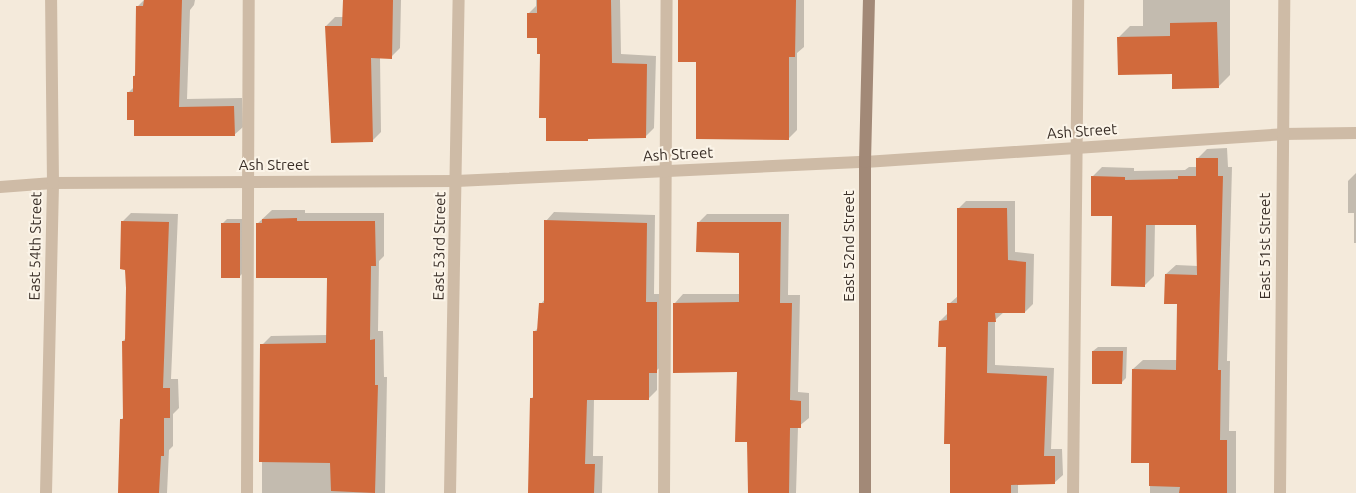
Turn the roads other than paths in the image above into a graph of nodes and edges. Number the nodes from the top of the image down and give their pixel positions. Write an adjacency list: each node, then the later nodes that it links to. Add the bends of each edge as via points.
1 (52, 0): 15 (street, East 54th Street)
2 (249, 0): 14 (street)
3 (460, 0): 13 (street, East 53rd Street)
4 (667, 0): 12 (street)
5 (869, 0): 11 (main road, East 52nd Street)
6 (1078, 0): 10 (street)
7 (1284, 0): 9 (street, East 51st Street)
8 (1356, 133): 9 (street, Ash Street)
9 (1282, 134): 10 (street, Ash Street); 23 (street, East 51st Street)
10 (1077, 148): 11 (street, Ash Street); 22 (street)
11 (865, 162): 12 (street, Ash Street); 21 (main road, East 52nd Street)
12 (666, 171): 13 (street, Ash Street); 20 (street)
13 (456, 181): 14 (street, Ash Street); 19 (street, East 53rd Street)
14 (249, 182): 15 (street, Ash Street); 18 (street)
15 (53, 183): 16 (street, Ash Street); 17 (street, East 54th Street)
16 (0, 187)
17 (46, 493)
18 (247, 493)
19 (450, 493)
20 (664, 493)
21 (865, 493)
22 (1073, 493)
23 (1280, 493)

